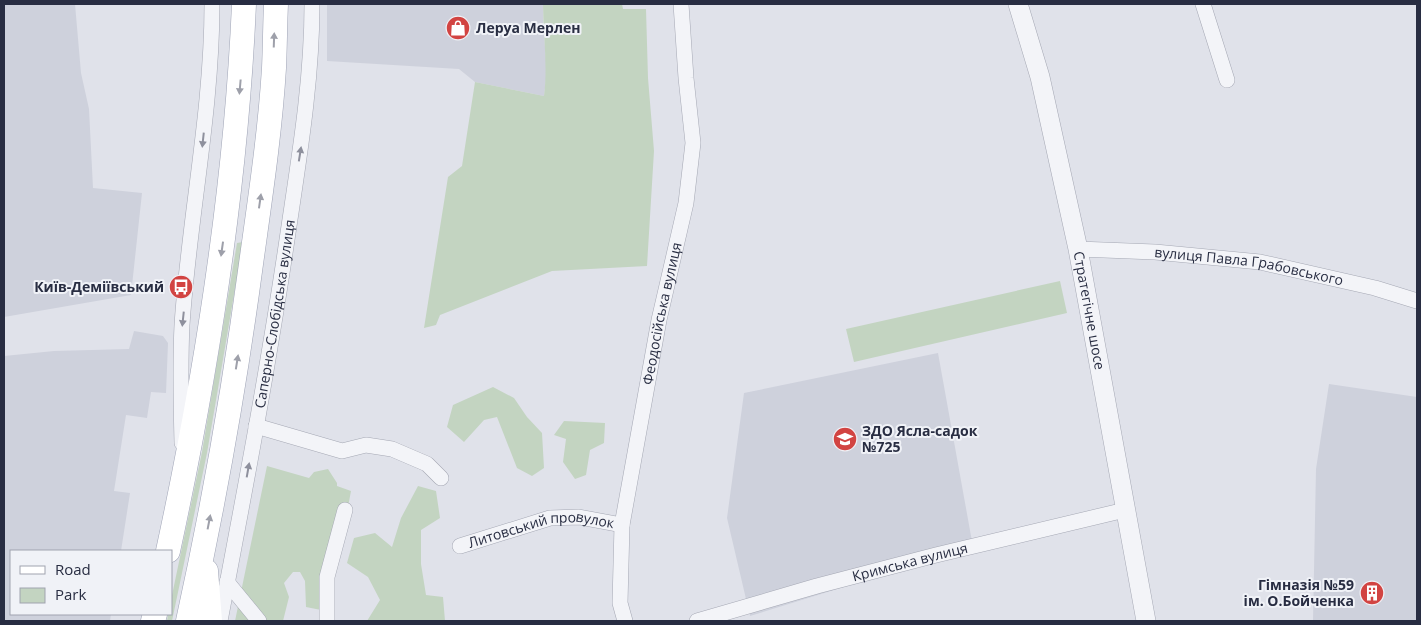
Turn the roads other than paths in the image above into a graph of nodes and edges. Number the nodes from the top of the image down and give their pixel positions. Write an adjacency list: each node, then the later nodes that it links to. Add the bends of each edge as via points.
1 (212, 4): 13 (street, one-way to 13, via 208,87 182,324)
2 (244, 4): 13 (main road, one-way to 13, via 232,166 212,317)
3 (276, 4): 18 (main road, one-way to 3, via 232,398 261,190 274,69)
4 (312, 4): 11 (street, Саперно-Слобідська вулиця, one-way to 4, via 302,140)
5 (681, 4): 16 (street, Феодосійська вулиця, via 693,143 686,203 659,320)
6 (1018, 4): 9 (street, Стратегічне шосе, via 1040,77)
7 (1203, 4): 8 (street)
8 (1227, 80)
9 (1078, 248): 10 (street, вулиця Павла Грабовського, via 1260,262 1376,288); 15 (street, Стратегічне шосе)
10 (1417, 302)
11 (256, 426): 12 (street, via 342,451 366,445 392,449 426,464); 20 (street, Саперно-Слобідська вулиця, one-way to 11)
12 (441, 478)
13 (182, 485): 19 (main road)
14 (345, 510): 25 (street, via 328,577)
15 (1125, 510): 27 (street, Кримська вулиця, via 936,555); 28 (street, Стратегічне шосе)
16 (622, 524): 17 (street, Литовський провулок, via 579,516 550,518); 26 (street, Феодосійська вулиця, via 620,603)
17 (460, 546)
18 (204, 547): 21 (main road); 22 (main road)
19 (168, 550)
20 (227, 582): 23 (street, Саперно-Слобідська вулиця); 24 (street)
21 (188, 621)
22 (210, 621)
23 (220, 621)
24 (259, 621)
25 (327, 621)
26 (625, 621)
27 (697, 621)
28 (1146, 621)

